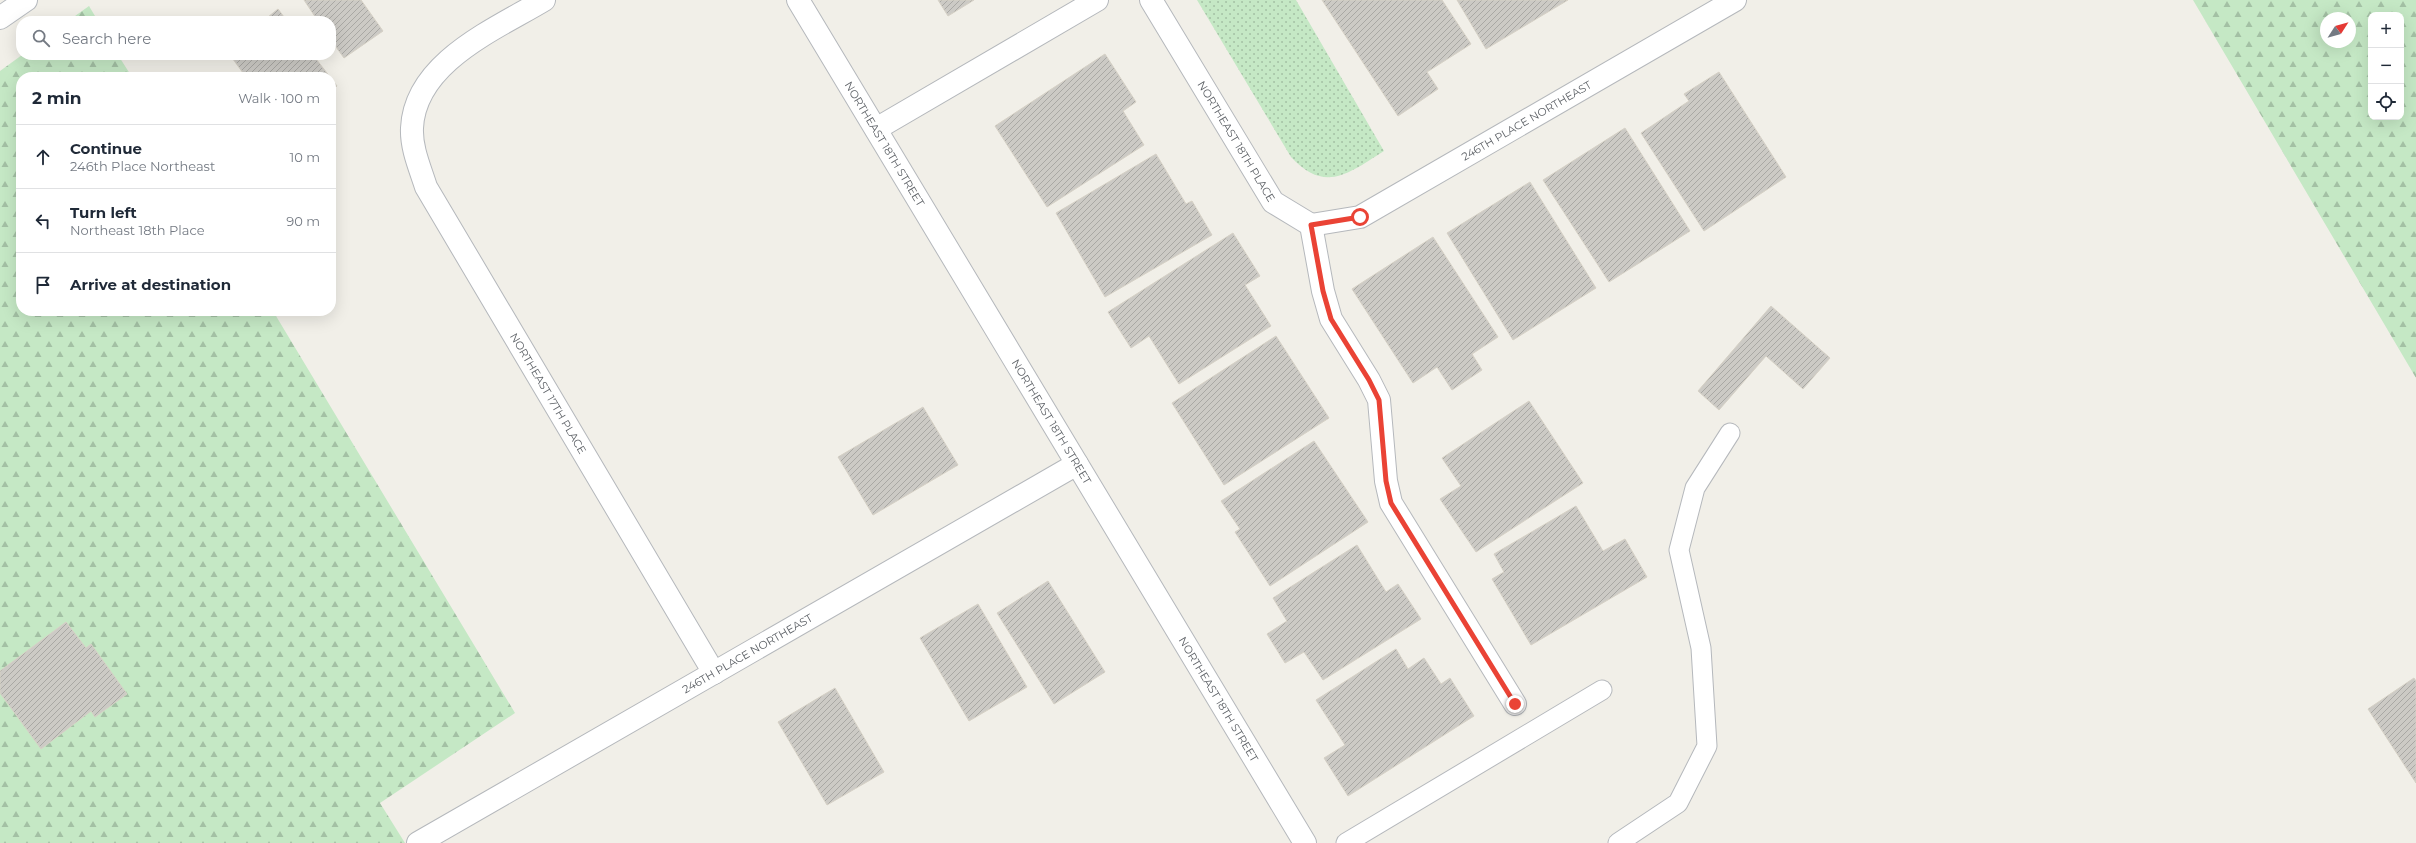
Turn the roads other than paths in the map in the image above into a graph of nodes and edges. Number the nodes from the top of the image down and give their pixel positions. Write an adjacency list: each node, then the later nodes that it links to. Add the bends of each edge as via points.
1 (26, 0): 7 (street)
2 (544, 0): 12 (street, NORTHEAST 17TH PLACE, via 453,55 433,76 416,104 412,129 417,157 426,187)
3 (798, 0): 8 (street, NORTHEAST 18TH STREET)
4 (1097, 0): 8 (street)
5 (1151, 0): 9 (street, NORTHEAST 18TH PLACE, via 1273,202)
6 (1735, 0): 9 (street, 246TH PLACE NORTHEAST, via 1360,217)
7 (0, 18)
8 (876, 129): 11 (street, NORTHEAST 18TH STREET)
9 (1311, 225): 14 (street, via 1331,319 1379,400 1386,481 1391,503)
10 (1730, 433): 18 (lane, via 1695,488 1679,550 1701,648 1707,746 1678,803)
11 (1077, 464): 12 (street, 246TH PLACE NORTHEAST); 16 (street, NORTHEAST 18TH STREET)
12 (714, 673): 15 (street, 246TH PLACE NORTHEAST)
13 (1602, 690): 17 (lane)
14 (1515, 704)
15 (418, 843)
16 (1305, 843)
17 (1346, 843)
18 (1618, 843)

